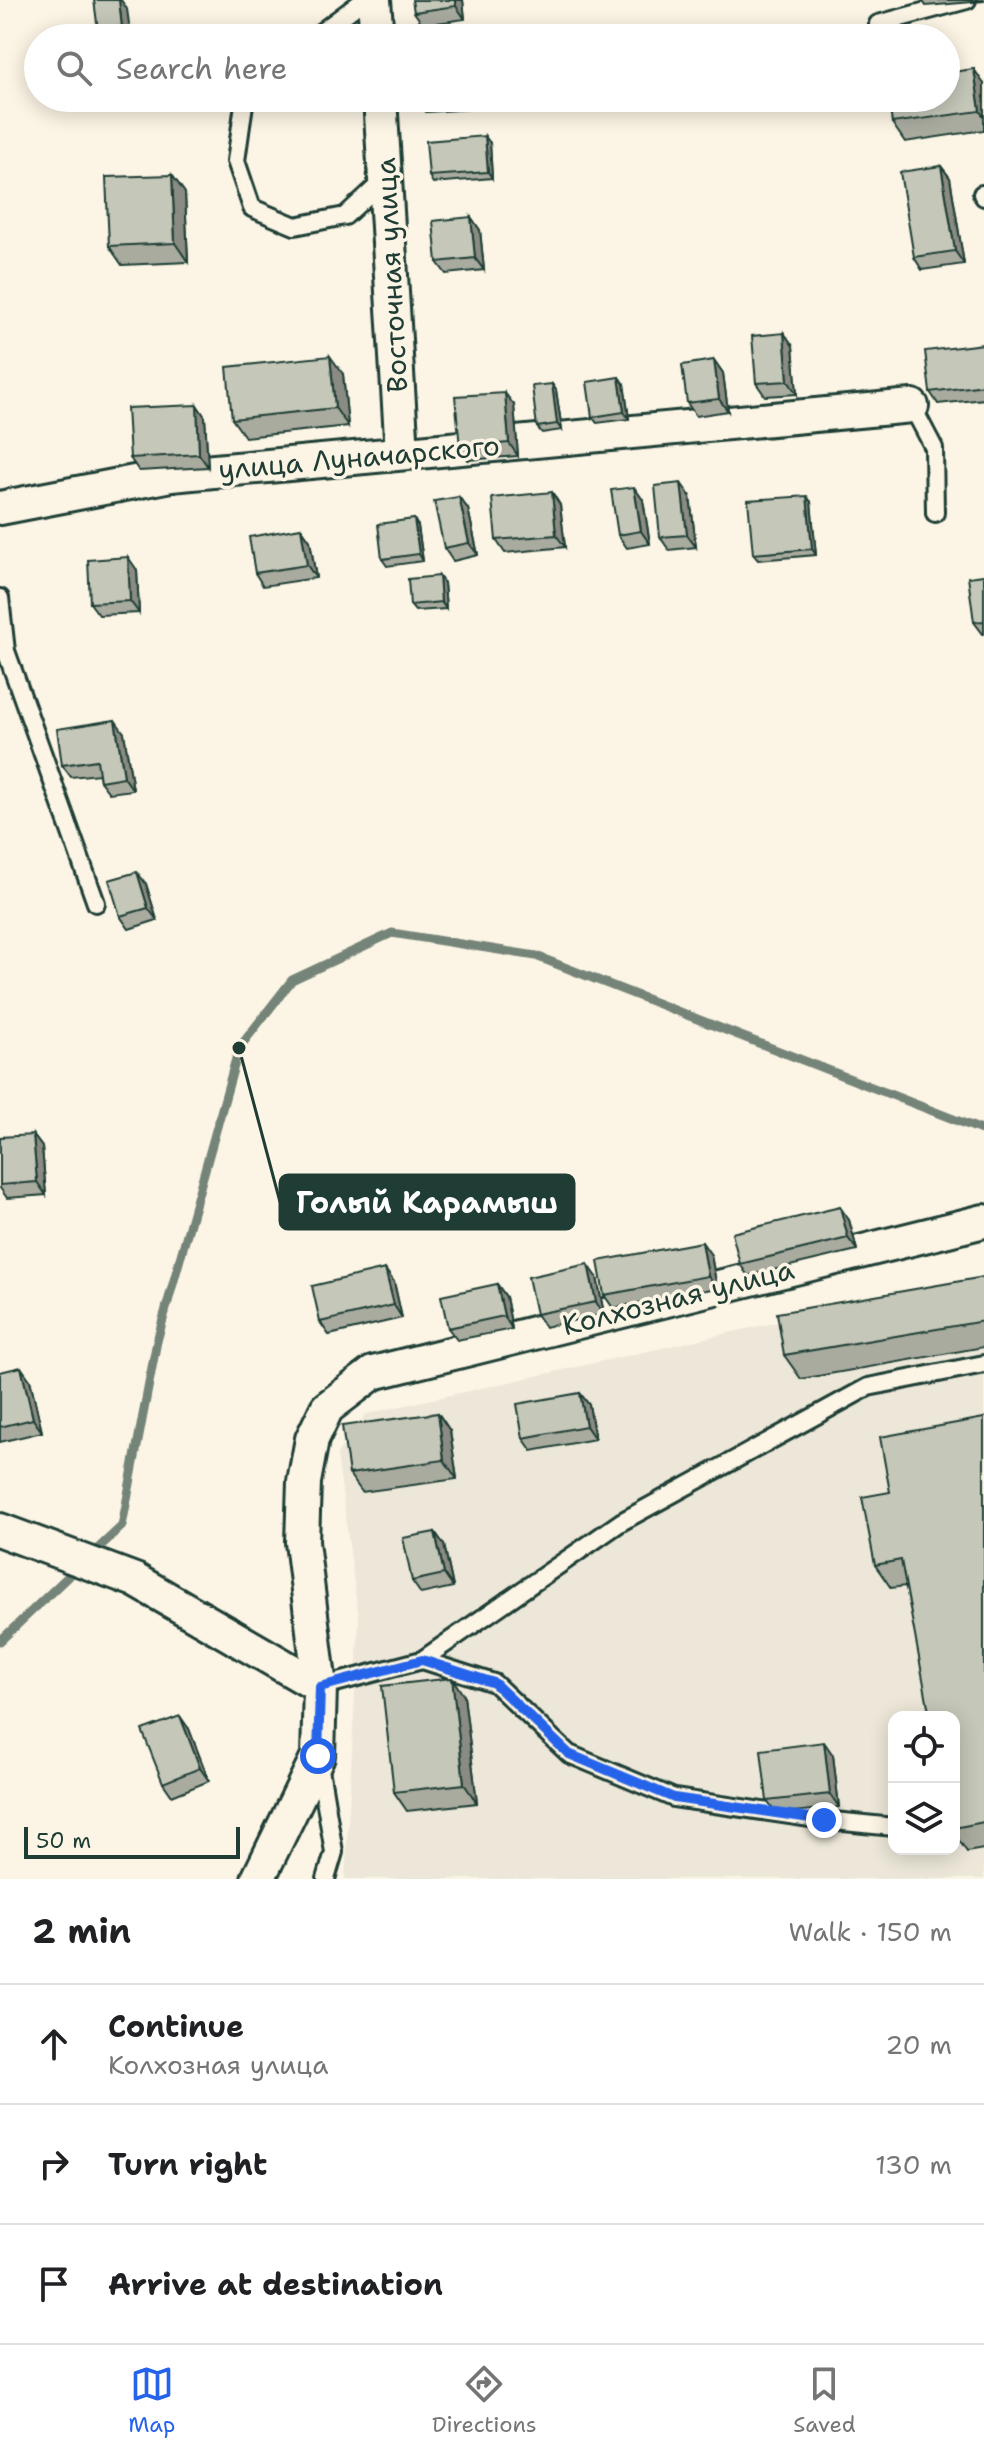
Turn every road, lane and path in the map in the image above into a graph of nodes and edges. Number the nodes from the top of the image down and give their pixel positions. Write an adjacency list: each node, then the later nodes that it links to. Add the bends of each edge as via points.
1 (364, 0): 4 (lane)
2 (374, 0): 5 (street)
3 (967, 0): 6 (lane)
4 (332, 24)
5 (376, 24)
6 (878, 24)
7 (243, 112): 9 (lane, via 236,161 252,208 295,226 345,216)
8 (381, 112): 9 (street, Восточная улица)
9 (385, 178): 11 (street, Восточная улица)
10 (912, 406): 11 (street, улица Луначарского); 13 (lane, via 934,448)
11 (402, 453): 12 (street, улица Луначарского, via 171,475)
12 (0, 508)
13 (935, 513)
14 (0, 598): 15 (lane, via 6,651)
15 (96, 903)
16 (984, 1221): 20 (street, Колхозная улица, via 373,1373 327,1408 312,1439 304,1482 302,1542)
17 (984, 1364): 19 (lane, via 868,1387 621,1522)
18 (0, 1530): 20 (street, via 135,1580)
19 (422, 1660): 20 (lane); 22 (lane, via 494,1683 569,1754 674,1798)
20 (320, 1687): 21 (street)
21 (318, 1756): 23 (street); 24 (lane, via 334,1852)
22 (888, 1826)
23 (258, 1879)
24 (326, 1879)

